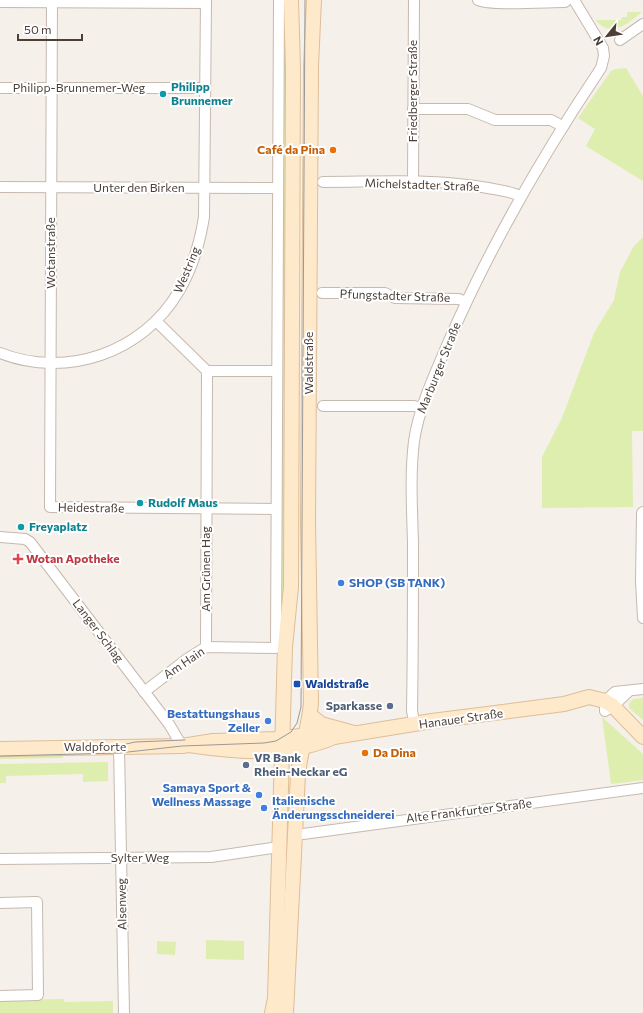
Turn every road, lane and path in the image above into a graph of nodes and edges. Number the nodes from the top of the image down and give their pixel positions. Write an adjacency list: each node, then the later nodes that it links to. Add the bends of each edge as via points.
1 (279, 0): 23 (street)
2 (291, 0): 49 (main road, Waldstraße, via 291,579 285,647)
3 (314, 0): 44 (main road, Waldstraße, via 311,66 308,514 311,613)
4 (414, 0): 16 (street, Friedberger Straße)
5 (478, 0): 6 (street)
6 (567, 0)
7 (574, 0): 17 (street, Marburger Straße, via 603,48 604,56 601,68)
8 (52, 1): 9 (street); 10 (street); 13 (street, Wotanstraße)
9 (206, 1): 15 (street, Westring)
10 (0, 2)
11 (643, 24): 12 (street)
12 (620, 40)
13 (52, 87): 14 (street, Philipp-Brunnemer-Weg); 15 (street, Philipp-Brunnemer-Weg); 21 (street, Wotanstraße)
14 (0, 88)
15 (205, 88): 22 (street, Westring)
16 (413, 109): 17 (street, via 468,109 495,120 551,120); 19 (street, Friedberger Straße)
17 (562, 126): 24 (street, Marburger Straße)
18 (323, 182): 19 (street, Michelstadter Straße)
19 (412, 182): 24 (street, Michelstadter Straße, via 476,186 512,192)
20 (0, 187): 21 (street, Unter den Birken)
21 (51, 187): 22 (street, Unter den Birken); 29 (street, Wotanstraße)
22 (205, 188): 23 (street, Unter den Birken); 27 (street, Westring, via 204,217 194,258 179,291)
23 (278, 188): 31 (street)
24 (520, 196): 26 (street, Marburger Straße)
25 (322, 294): 26 (street, Pfungstadter Straße, via 385,293 395,298 459,298)
26 (466, 302): 33 (street, Marburger Straße)
27 (156, 321): 29 (street, Westring, via 124,345 105,354 81,361); 30 (street)
28 (0, 353): 29 (street, Westring, via 31,362)
29 (51, 364): 34 (street, Wotanstraße)
30 (207, 371): 31 (street); 35 (street, Am Grünen Hag)
31 (277, 371): 36 (street)
32 (323, 406): 33 (street)
33 (422, 408): 45 (street, Marburger Straße, via 414,442 413,466 412,711)
34 (50, 507): 35 (street, Heidestraße)
35 (206, 509): 36 (street, Heidestraße); 40 (street, Am Grünen Hag)
36 (276, 509): 40 (street, Am Hain, via 276,648)
37 (642, 513): 39 (street)
38 (0, 537): 42 (street, Langer Schlag, via 25,539 30,542)
39 (643, 618)
40 (206, 647): 42 (street, Am Hain)
41 (643, 689): 43 (street, via 629,691)
42 (144, 692): 50 (street, Langer Schlag)
43 (608, 706): 45 (main road, Hanauer Straße, via 589,697 564,704); 46 (main road)
44 (310, 715): 47 (main road, Hanauer Straße, via 321,724); 48 (main road, Waldstraße)
45 (415, 725): 47 (main road, Hanauer Straße)
46 (638, 733)
47 (358, 734): 48 (main road, Hanauer Straße, via 334,738 319,744)
48 (302, 742): 49 (main road, Hanauer Straße); 54 (main road, Waldstraße)
49 (283, 744): 50 (main road, Waldpforte, via 225,750); 55 (main road, Waldstraße)
50 (185, 745): 51 (main road, Waldpforte)
51 (119, 747): 52 (main road, Waldpforte); 56 (street, Alsenweg)
52 (0, 749)
53 (643, 788): 54 (street, Alte Frankfurter Straße)
54 (295, 834): 62 (main road, Waldstraße)
55 (279, 847): 56 (street, Sylter Weg, via 211,857); 61 (main road, Waldstraße, via 275,998)
56 (121, 858): 57 (street, Sylter Weg); 60 (street, Alsenweg)
57 (0, 859)
58 (2, 903): 59 (street, via 37,902 38,995)
59 (0, 996)
60 (124, 1013)
61 (272, 1013)
62 (286, 1013)

